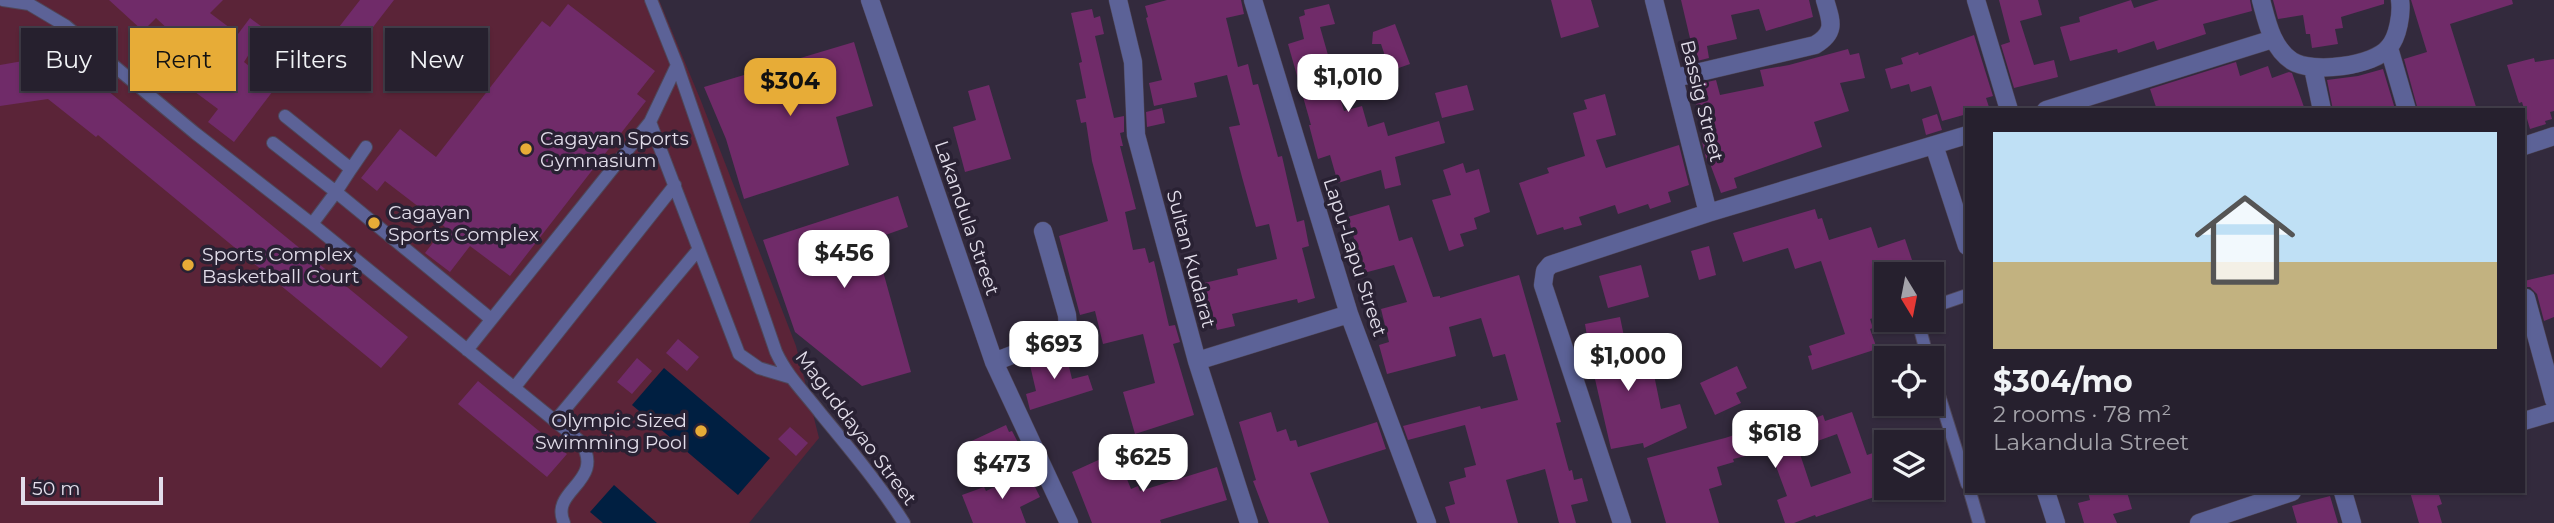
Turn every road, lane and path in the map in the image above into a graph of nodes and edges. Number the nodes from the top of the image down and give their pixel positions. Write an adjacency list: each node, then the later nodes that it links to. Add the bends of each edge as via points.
1 (3, 0): 32 (lane, via 29,4 66,26)
2 (651, 0): 13 (lane, Maguddayao Street)
3 (870, 0): 43 (street, Lakandula Street)
4 (1118, 0): 42 (street, Sultan Kudarat, via 1133,62 1136,135)
5 (1253, 0): 39 (street, Lapu-Lapu Street)
6 (1654, 0): 15 (street, Bassig Street)
7 (1825, 0): 15 (street, via 1830,27 1815,45)
8 (1976, 0): 16 (street)
9 (2261, 0): 11 (street)
10 (2400, 0): 12 (street)
11 (2273, 39): 14 (street, via 2292,61); 17 (street)
12 (2389, 48): 14 (street, via 2341,67); 19 (street)
13 (677, 65): 21 (lane); 44 (lane, Maguddayao Street, via 776,352)
14 (2313, 68): 18 (street)
15 (1675, 78): 31 (street, Bassig Street)
16 (2008, 108)
17 (2052, 108)
18 (2322, 108)
19 (2406, 108)
20 (285, 116): 28 (lane)
21 (650, 122): 29 (lane); 40 (lane)
22 (1965, 136): 25 (street)
23 (2554, 136): 26 (street)
24 (273, 143): 30 (lane)
25 (1934, 145): 31 (street); 34 (street)
26 (2525, 146)
27 (366, 147): 28 (lane)
28 (351, 169): 30 (lane)
29 (675, 185): 35 (lane); 45 (lane)
30 (336, 192): 32 (lane); 40 (lane)
31 (1708, 213): 62 (street, via 1550,265 1545,271 1543,285)
32 (312, 224): 41 (lane)
33 (1042, 231): 43 (street, via 1069,329)
34 (1965, 240)
35 (698, 250): 44 (lane, via 739,354 759,368); 49 (lane)
36 (1965, 296): 38 (lane)
37 (2526, 298): 46 (street)
38 (1944, 303)
39 (1349, 314): 42 (street); 61 (street, Lapu-Lapu Street)
40 (491, 319): 41 (lane)
41 (467, 351): 45 (lane)
42 (1197, 361): 60 (street, Sultan Kudarat)
43 (994, 362): 59 (street, Lakandula Street)
44 (789, 377): 58 (lane, Maguddayao Street)
45 (514, 388): 49 (lane)
46 (2554, 400)
47 (1944, 411): 51 (lane)
48 (2554, 412): 50 (street)
49 (555, 421): 57 (lane, via 581,442 589,463 586,474 562,503)
50 (2525, 421)
51 (1965, 478)
52 (1969, 493): 63 (lane)
53 (2046, 493): 64 (street)
54 (2289, 493): 56 (street)
55 (2343, 493): 65 (street)
56 (2204, 522)
57 (564, 523)
58 (904, 523)
59 (1069, 523)
60 (1249, 523)
61 (1427, 523)
62 (1622, 523)
63 (1979, 523)
64 (2056, 523)
65 (2352, 523)

